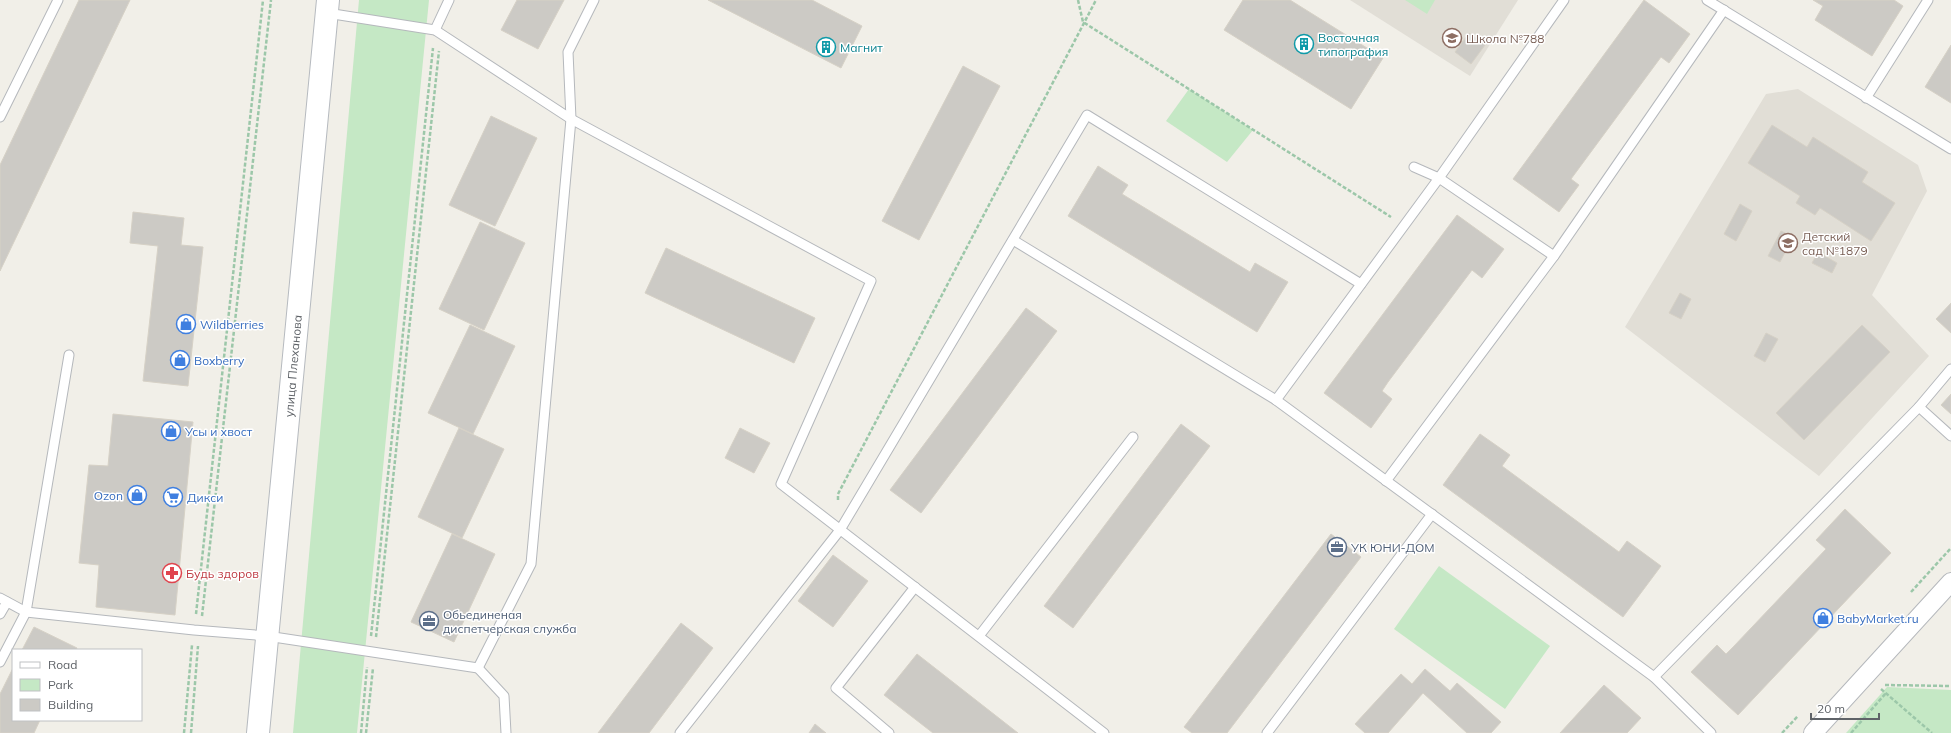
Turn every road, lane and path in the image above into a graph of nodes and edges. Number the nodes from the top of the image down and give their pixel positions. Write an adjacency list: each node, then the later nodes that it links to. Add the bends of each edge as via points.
1 (58, 0): 16 (lane)
2 (263, 0): 39 (path)
3 (271, 0): 39 (path)
4 (449, 0): 14 (lane)
5 (594, 0): 17 (lane, via 568,52)
6 (1078, 0): 13 (path)
7 (1096, 0): 13 (path)
8 (1564, 0): 20 (lane)
9 (1708, 0): 12 (lane)
10 (1928, 0): 15 (lane)
11 (327, 7): 14 (lane); 40 (street, улица Плеханова)
12 (1724, 10): 15 (lane); 23 (lane)
13 (1083, 22): 21 (path); 33 (path, via 838,494)
14 (438, 32): 17 (lane); 42 (path); 42 (path)
15 (1866, 98): 18 (lane)
16 (0, 117)
17 (571, 119): 33 (lane, via 871,281 782,484); 44 (lane, via 532,564)
18 (1951, 149)
19 (1414, 167): 20 (lane)
20 (1439, 178): 21 (lane); 23 (lane)
21 (1404, 225): 24 (lane)
22 (1012, 240): 24 (lane, via 1086,115); 27 (lane); 33 (lane)
23 (1554, 256): 31 (lane)
24 (1361, 284): 27 (lane)
25 (69, 355): 37 (lane)
26 (1951, 369): 28 (lane)
27 (1276, 400): 31 (lane)
28 (1918, 407): 29 (lane); 45 (lane)
29 (1951, 436)
30 (1133, 437): 41 (lane)
31 (1386, 481): 32 (lane)
32 (1432, 514): 45 (lane); 57 (lane)
33 (840, 530): 35 (lane); 54 (lane)
34 (1951, 582): 59 (street)
35 (915, 587): 41 (lane); 55 (lane, via 836,688)
36 (3, 600): 37 (lane); 38 (lane)
37 (26, 612): 39 (lane); 43 (lane)
38 (0, 614)
39 (197, 630): 40 (lane); 48 (path); 49 (path)
40 (267, 636): 42 (lane); 50 (street, улица Плеханова)
41 (979, 636): 56 (lane)
42 (371, 653): 44 (lane); 51 (path); 52 (path)
43 (0, 662)
44 (478, 668): 53 (lane, via 504,696)
45 (1654, 677): 58 (lane)
46 (1877, 685): 47 (path)
47 (1951, 686)
48 (184, 733)
49 (191, 733)
50 (258, 733)
51 (361, 733)
52 (366, 733)
53 (506, 733)
54 (680, 733)
55 (888, 733)
56 (1104, 733)
57 (1267, 733)
58 (1710, 733)
59 (1813, 733)
60 (1851, 733): 61 (path, via 1886,693)
61 (1932, 733)

